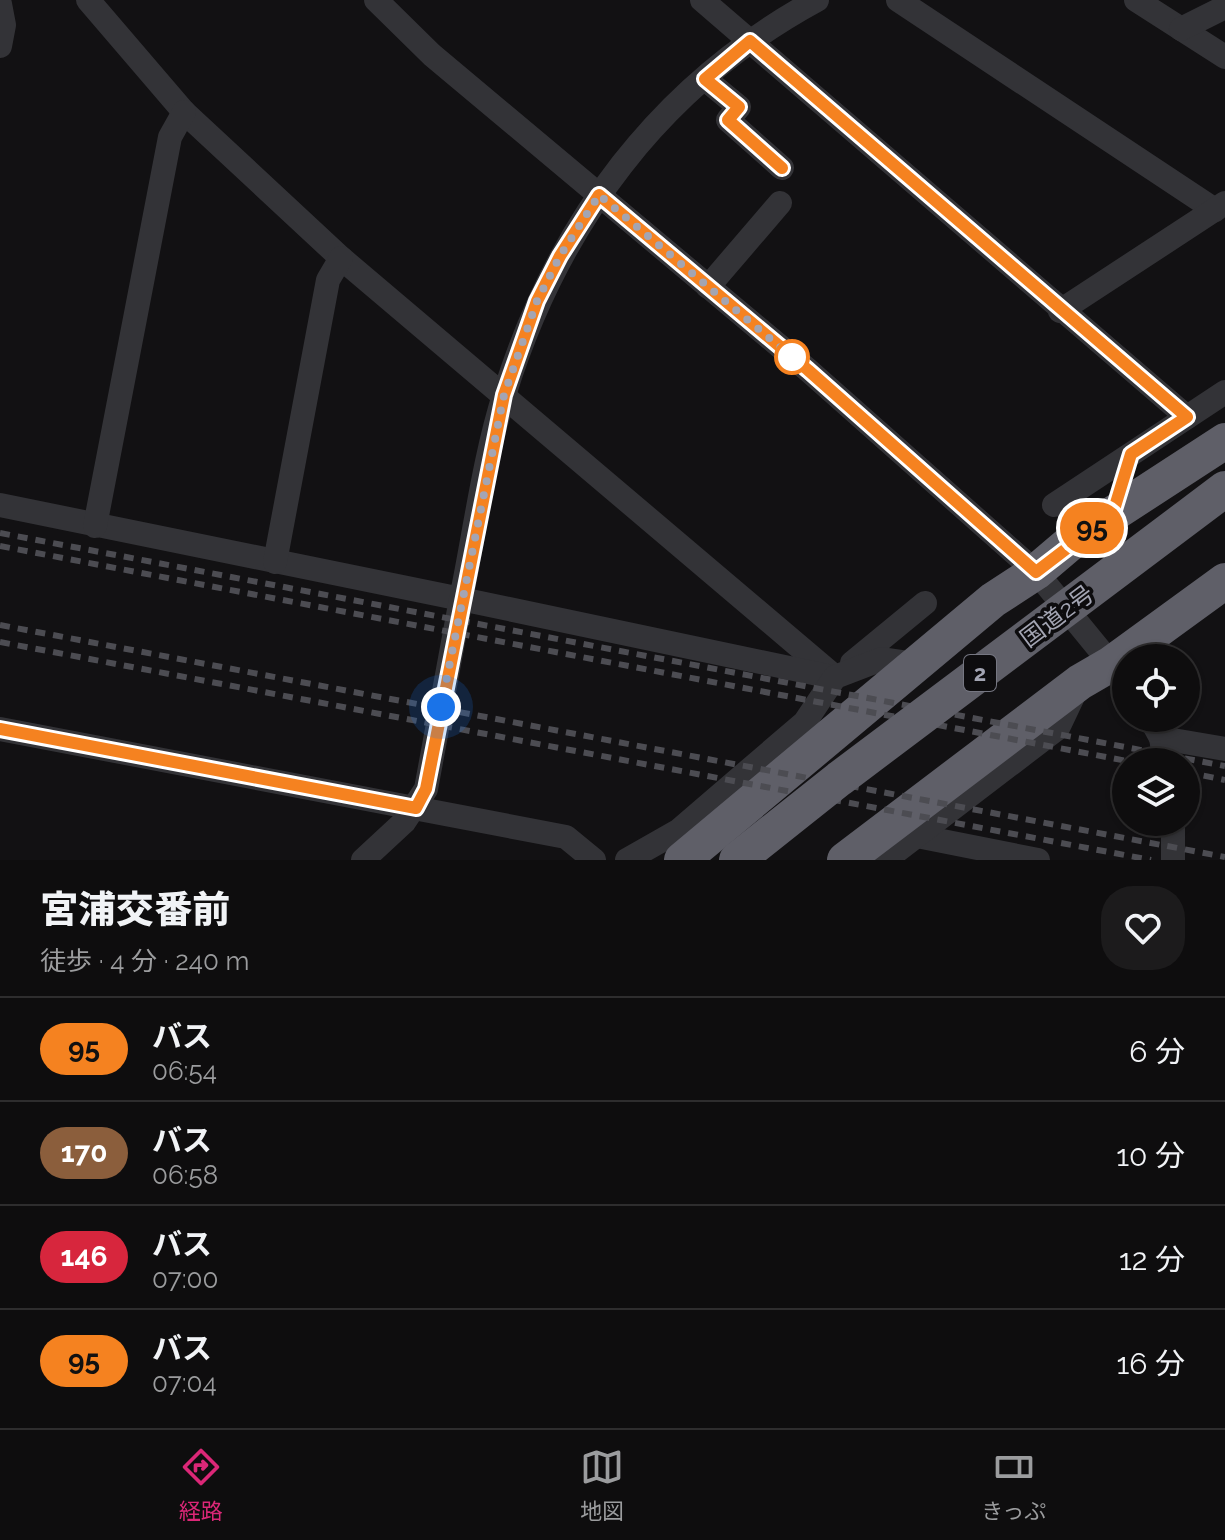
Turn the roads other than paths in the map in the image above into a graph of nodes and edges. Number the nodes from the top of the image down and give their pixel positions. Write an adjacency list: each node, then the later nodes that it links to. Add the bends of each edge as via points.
1 (88, 0): 14 (street)
2 (376, 0): 16 (street, via 432,55)
3 (702, 0): 10 (street)
4 (817, 0): 10 (street)
5 (898, 0): 18 (street)
6 (1136, 0): 9 (street)
7 (0, 4): 11 (street)
8 (1225, 7): 9 (street)
9 (1181, 29): 12 (street)
10 (750, 41): 13 (street); 21 (street)
11 (0, 46)
12 (1225, 57)
13 (705, 79): 15 (street, via 739,107 728,120); 16 (street, via 651,130)
14 (184, 112): 19 (street); 31 (street, via 170,137)
15 (782, 168)
16 (599, 195): 20 (street); 23 (street, via 537,301)
17 (780, 203): 20 (street)
18 (1220, 207): 21 (street)
19 (341, 258): 23 (street); 32 (street, via 328,280)
20 (708, 287): 33 (street)
21 (1060, 311): 24 (street)
22 (1225, 392): 24 (street)
23 (504, 395): 35 (street); 38 (street)
24 (1187, 417): 26 (street)
25 (1225, 441): 30 (highway)
26 (1131, 454): 29 (street); 30 (street)
27 (1225, 489): 54 (highway, 国道2号 / 2, bridge)
28 (0, 505): 31 (street)
29 (1054, 505)
30 (1113, 513): 33 (highway)
31 (95, 526): 32 (street)
32 (275, 562): 35 (street)
33 (1036, 572): 39 (highway); 40 (street)
34 (1225, 581): 37 (highway)
35 (461, 599): 38 (street); 47 (street, via 426,789)
36 (925, 603): 42 (street)
37 (1152, 644)
38 (793, 658): 42 (street)
39 (916, 664): 42 (street, via 882,659); 53 (highway)
40 (1112, 666)
41 (1112, 674): 43 (highway)
42 (835, 677): 52 (street, via 805,722 678,831)
43 (1080, 682): 48 (street, via 1058,728); 55 (highway)
44 (0, 729): 47 (street)
45 (1158, 739): 46 (street)
46 (1225, 749)
47 (416, 808): 50 (street); 51 (street, via 566,837)
48 (917, 836): 56 (street); 57 (street)
49 (1173, 836): 58 (street)
50 (363, 860)
51 (594, 860)
52 (627, 860)
53 (682, 860)
54 (737, 860)
55 (845, 860)
56 (885, 860)
57 (1038, 860)
58 (1173, 860)

